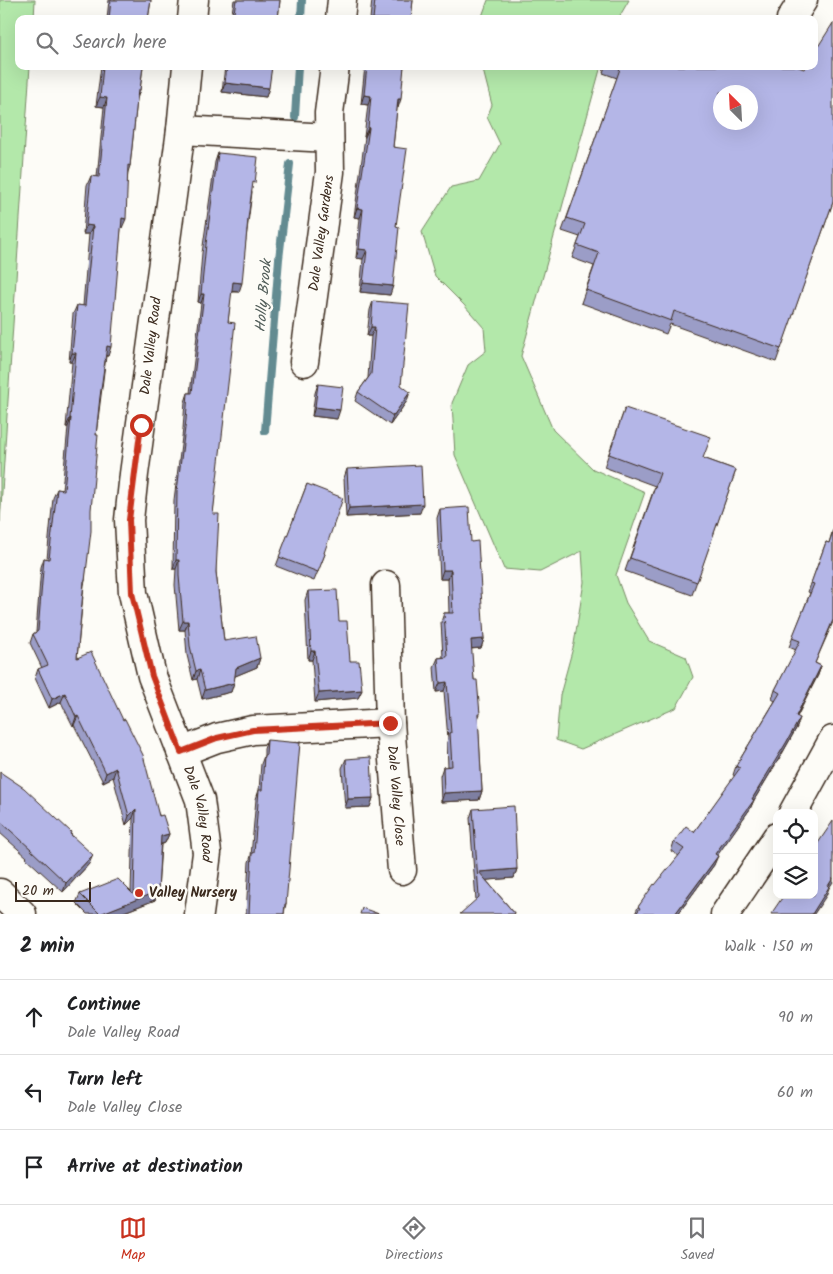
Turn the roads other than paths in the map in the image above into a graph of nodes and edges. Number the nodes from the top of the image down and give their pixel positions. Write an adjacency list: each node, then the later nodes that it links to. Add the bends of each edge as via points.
1 (194, 0): 4 (street)
2 (342, 0): 5 (street)
3 (803, 0): 6 (street)
4 (192, 15)
5 (340, 15)
6 (794, 15)
7 (187, 70): 9 (street, Dale Valley Road)
8 (334, 70): 10 (street, Dale Valley Gardens)
9 (181, 130): 10 (street); 15 (street, Dale Valley Road, via 129,520 132,593 152,676)
10 (329, 138): 11 (street, Dale Valley Gardens, via 321,330)
11 (304, 362)
12 (386, 585): 13 (street, Dale Valley Close)
13 (390, 723): 15 (street, via 253,730 217,738); 18 (street, Dale Valley Close)
14 (833, 740): 16 (street)
15 (181, 752): 21 (street, Dale Valley Road, via 200,800 207,853)
16 (794, 809)
17 (773, 843): 22 (street)
18 (402, 870)
19 (0, 893): 20 (street)
20 (22, 914)
21 (199, 914)
22 (725, 914)

